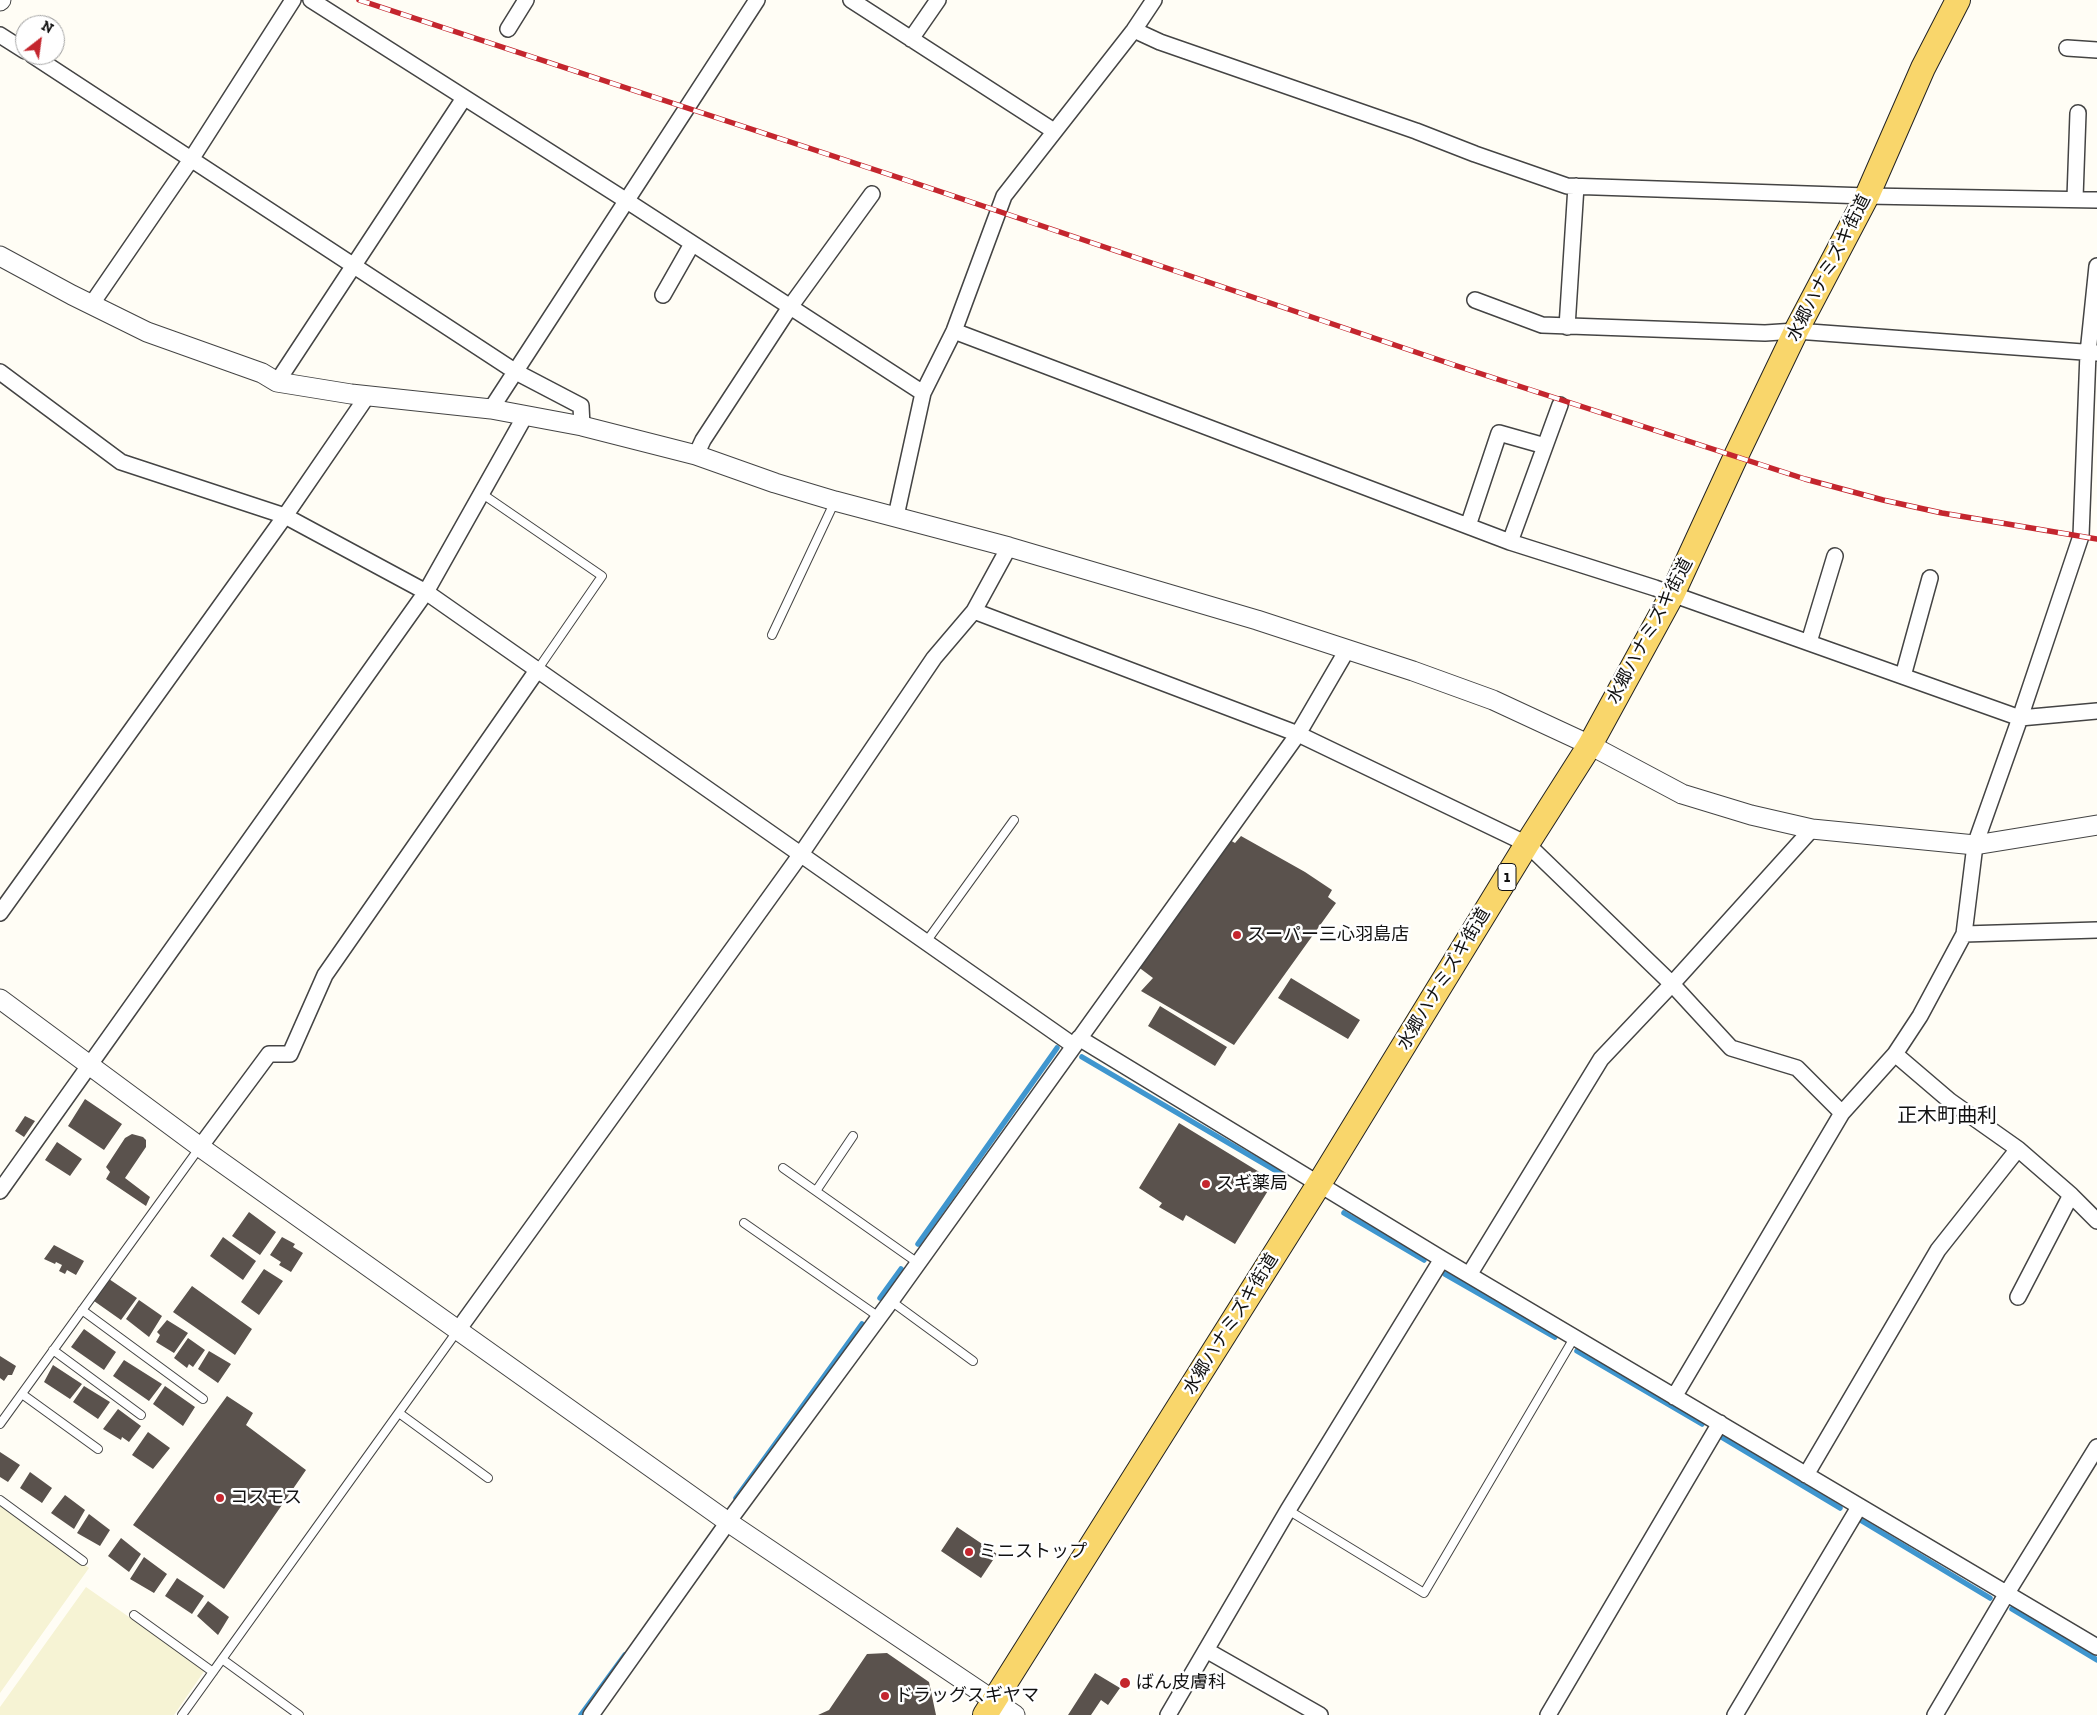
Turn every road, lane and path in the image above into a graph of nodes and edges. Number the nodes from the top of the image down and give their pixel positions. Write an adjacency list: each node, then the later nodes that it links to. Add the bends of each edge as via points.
1 (293, 0): 20 (street)
2 (311, 0): 17 (street)
3 (526, 0): 9 (street)
4 (757, 0): 26 (street)
5 (851, 0): 12 (street)
6 (938, 0): 12 (street)
7 (1154, 0): 10 (street)
8 (1958, 0): 23 (main road, 水郷ハナミズキ街道 / 1, via 1923,68)
9 (508, 29)
10 (1134, 30): 19 (street); 21 (street, via 1475,154 1567,186)
11 (0, 34): 13 (street)
12 (911, 38): 19 (street)
13 (15, 44)
14 (2067, 48): 15 (street)
15 (2097, 50)
16 (48, 65): 20 (street)
17 (464, 98): 26 (street); 29 (street)
18 (2078, 113): 24 (street)
19 (1054, 131): 36 (street, via 1004,196)
20 (192, 158): 29 (street); 33 (street)
21 (1576, 186): 23 (street); 35 (street)
22 (872, 194): 34 (street)
23 (1867, 196): 24 (street); 37 (main road, 水郷ハナミズキ街道 / 1)
24 (2075, 198): 25 (street)
25 (2097, 200)
26 (626, 201): 27 (street); 40 (street)
27 (692, 244): 31 (street); 34 (street)
28 (0, 256): 33 (street)
29 (354, 265): 40 (street); 41 (street)
30 (2097, 266): 38 (street)
31 (663, 295)
32 (1475, 300): 35 (street, via 1542,325)
33 (91, 305): 41 (street, via 147,332 262,373)
34 (790, 307): 42 (street); 49 (street)
35 (1567, 327): 37 (street)
36 (954, 331): 42 (street); 54 (street)
37 (1796, 332): 38 (street); 60 (main road, 水郷ハナミズキ街道 / 1)
38 (2093, 353): 68 (street, via 2081,536)
39 (0, 372): 52 (street, via 121,462)
40 (516, 372): 45 (street); 47 (street, via 581,406)
41 (277, 382): 43 (street)
42 (923, 394): 53 (street)
43 (368, 395): 45 (street); 52 (street)
44 (1560, 405): 48 (street)
45 (491, 409): 46 (street)
46 (525, 416): 47 (street); 50 (street)
47 (582, 426): 49 (street)
48 (1545, 446): 54 (street, via 1499,433); 55 (street)
49 (696, 455): 51 (street)
50 (482, 493): 59 (street); 65 (lane, via 602,576)
51 (835, 501): 53 (street); 62 (lane)
52 (285, 516): 59 (street); 77 (street)
53 (896, 516): 56 (street)
54 (1468, 526): 55 (street)
55 (1510, 542): 60 (street)
56 (1010, 547): 61 (street); 64 (street)
57 (1835, 556): 63 (street)
58 (1930, 578): 66 (street)
59 (426, 592): 65 (street); 85 (street)
60 (1672, 595): 63 (street); 70 (main road, 水郷ハナミズキ街道 / 1)
61 (974, 611): 69 (street); 76 (street, via 934,658)
62 (772, 635)
63 (1808, 642): 66 (street)
64 (1347, 650): 69 (street); 70 (street, via 1492,700)
65 (538, 669): 76 (street); 88 (street, via 325,975 290,1054 269,1054)
66 (1903, 676): 68 (street)
67 (2097, 711): 68 (street)
68 (2020, 718): 75 (street)
69 (1298, 734): 74 (street); 83 (street)
70 (1590, 745): 73 (street, via 1682,794); 74 (main road, 水郷ハナミズキ街道 / 1)
71 (1014, 820): 80 (lane)
72 (2097, 825): 75 (street)
73 (1812, 829): 75 (street); 81 (street)
74 (1527, 844): 81 (street); 91 (main road, 水郷ハナミズキ街道 / 1)
75 (1974, 845): 79 (street)
76 (801, 854): 80 (street); 104 (street)
77 (0, 913)
78 (2097, 930): 79 (street)
79 (1964, 934): 84 (street)
80 (926, 942): 83 (street)
81 (1672, 984): 86 (street, via 1730,1048 1796,1068); 99 (street, via 1601,1060)
82 (0, 999): 85 (street)
83 (1076, 1042): 91 (street); 98 (street)
84 (1896, 1054): 86 (street); 89 (street, via 1950,1101)
85 (91, 1065): 88 (street); 93 (street)
86 (1842, 1113): 109 (street)
87 (853, 1136): 92 (lane)
88 (200, 1147): 102 (lane); 104 (street)
89 (2018, 1149): 94 (street); 117 (street, via 1938,1250)
90 (783, 1168): 92 (lane)
91 (1319, 1184): 97 (street); 130 (main road, 水郷ハナミズキ街道 / 1)
92 (816, 1191): 98 (lane)
93 (0, 1192)
94 (2071, 1195): 95 (street); 100 (street)
95 (2097, 1221)
96 (744, 1223): 103 (lane)
97 (1442, 1259): 99 (street); 121 (street)
98 (918, 1263): 101 (street)
99 (1469, 1275): 105 (street)
100 (2018, 1297)
101 (891, 1301): 103 (street); 107 (lane)
102 (82, 1310): 106 (lane); 110 (lane)
103 (879, 1317): 122 (street)
104 (458, 1330): 111 (lane); 122 (street)
105 (1574, 1338): 109 (street); 121 (lane, via 1424,1594)
106 (53, 1350): 108 (lane); 112 (lane)
107 (973, 1361)
108 (22, 1394): 114 (lane); 116 (lane)
109 (1674, 1397): 113 (street)
110 (203, 1399)
111 (399, 1412): 118 (lane); 128 (lane)
112 (141, 1414)
113 (1720, 1423): 117 (street); 137 (street)
114 (0, 1424)
115 (2097, 1447): 124 (street)
116 (98, 1449)
117 (1806, 1475): 120 (street)
118 (488, 1478)
119 (0, 1500): 123 (lane)
120 (1859, 1507): 124 (street); 138 (street)
121 (1288, 1510): 127 (street)
122 (728, 1522): 130 (street); 133 (street)
123 (83, 1561)
124 (2007, 1593): 126 (street); 139 (street)
125 (134, 1615): 129 (lane)
126 (2097, 1647)
127 (1206, 1650): 135 (street); 136 (street)
128 (222, 1660): 129 (lane); 132 (lane)
129 (213, 1672): 131 (lane)
130 (989, 1708): 134 (street)
131 (182, 1715)
132 (299, 1715)
133 (591, 1715)
134 (1015, 1715)
135 (1168, 1715)
136 (1320, 1715)
137 (1548, 1715)
138 (1735, 1715)
139 (1935, 1715)

